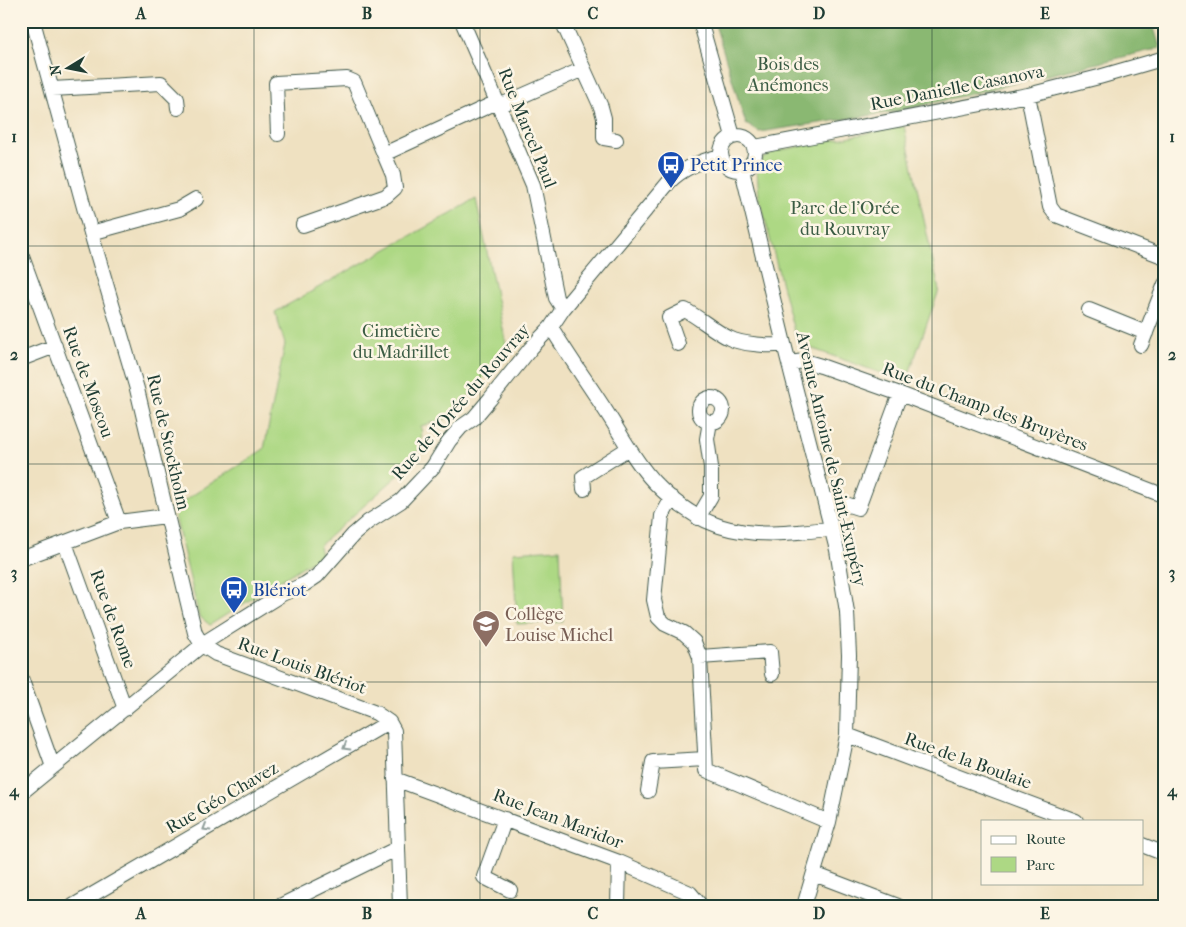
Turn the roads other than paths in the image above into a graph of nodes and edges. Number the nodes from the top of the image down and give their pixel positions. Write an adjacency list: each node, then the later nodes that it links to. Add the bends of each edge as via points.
1 (34, 21): 7 (street, Rue de Stockholm)
2 (462, 21): 9 (street, Rue Marcel Paul)
3 (562, 21): 6 (street)
4 (700, 21): 12 (street)
5 (1165, 58): 8 (street, Rue Danielle Casanova)
6 (583, 68): 9 (street); 13 (street, via 601,107 604,138)
7 (52, 89): 10 (street, via 161,83 176,99); 20 (street, Rue de Stockholm)
8 (1028, 95): 14 (street, Rue Danielle Casanova); 22 (street, via 1050,207 1056,214)
9 (498, 104): 15 (street); 24 (street, Rue Marcel Paul, via 533,185 556,298)
10 (178, 108)
11 (278, 134): 15 (street, via 276,83 347,79 354,82)
12 (733, 136): 14 (street, via 748,138); 16 (street, via 721,148)
13 (616, 140)
14 (755, 147): 17 (street, via 753,163)
15 (384, 154): 19 (street, via 394,188 386,196)
16 (722, 156): 17 (street, via 728,167); 24 (street, Rue de l'Orée du Rouvray, via 699,162 672,179)
17 (742, 170): 28 (street, Avenue Antoine de Saint-Exupéry)
18 (196, 199): 20 (street, via 179,209)
19 (303, 225)
20 (91, 233): 39 (street, Rue de Stockholm, via 137,389)
21 (21, 254): 29 (street, Rue de Moscou)
22 (1165, 257)
23 (1165, 284): 25 (street, via 1144,339)
24 (563, 308): 26 (street, Rue de l'Orée du Rouvray)
25 (1088, 310)
26 (551, 326): 34 (street); 45 (street, Rue de l'Orée du Rouvray, via 474,418 461,427 433,467 401,501 353,535 317,576)
27 (678, 344): 28 (street, via 669,318 685,310 729,339)
28 (784, 344): 31 (street, Avenue Antoine de Saint-Exupéry)
29 (55, 346): 30 (street); 41 (street, Rue de Moscou)
30 (21, 359)
31 (790, 363): 32 (street, Rue du Champ des Bruyères, via 804,361); 38 (street, Avenue Antoine de Saint-Exupéry)
32 (900, 394): 36 (street, Rue du Champ des Bruyères); 38 (street, via 858,508)
33 (710, 422): 40 (street, via 707,439 711,467 710,496)
34 (629, 448): 35 (street, via 583,477); 37 (street, via 653,481)
35 (584, 489)
36 (1165, 496)
37 (672, 498): 40 (street); 46 (street, via 662,516 654,600 658,617 694,642)
38 (826, 501): 42 (street, Avenue Antoine de Saint-Exupéry)
39 (166, 516): 41 (street); 45 (street, Rue de Stockholm, via 195,633)
40 (698, 518): 42 (street, via 750,534)
41 (119, 522): 43 (street)
42 (832, 528): 51 (street, Avenue Antoine de Saint-Exupéry, via 847,612)
43 (65, 543): 44 (street); 49 (street, Rue de Rome)
44 (21, 559)
45 (202, 644): 49 (street); 50 (street, Rue Louis Blériot, via 216,654 376,713)
46 (700, 657): 47 (street, via 770,652); 52 (street)
47 (772, 674)
48 (21, 678): 53 (street)
49 (125, 709): 53 (street)
50 (389, 722): 54 (street, via 394,731); 66 (street, Rue Géo Chavez, one-way to 66)
51 (847, 735): 58 (street, Rue de la Boulaie); 59 (street, Avenue Antoine de Saint-Exupéry)
52 (705, 759): 55 (street, via 653,762); 59 (street, via 706,770)
53 (53, 767): 56 (street)
54 (395, 779): 57 (street, Rue Jean Maridor); 61 (street)
55 (648, 791)
56 (21, 793)
57 (505, 819): 63 (street, Rue Jean Maridor); 65 (street, via 484,877)
58 (1073, 820)
59 (830, 822): 64 (street, Avenue Antoine de Saint-Exupéry)
60 (1144, 847): 62 (street)
61 (398, 848): 67 (street); 68 (street)
62 (1165, 854)
63 (619, 862): 69 (street); 70 (street, Rue Jean Maridor, via 690,892)
64 (814, 874): 71 (street, Avenue Antoine de Saint-Exupéry); 72 (street)
65 (510, 890)
66 (73, 906)
67 (280, 906)
68 (400, 906)
69 (618, 906)
70 (701, 906)
71 (804, 906)
72 (898, 906)

